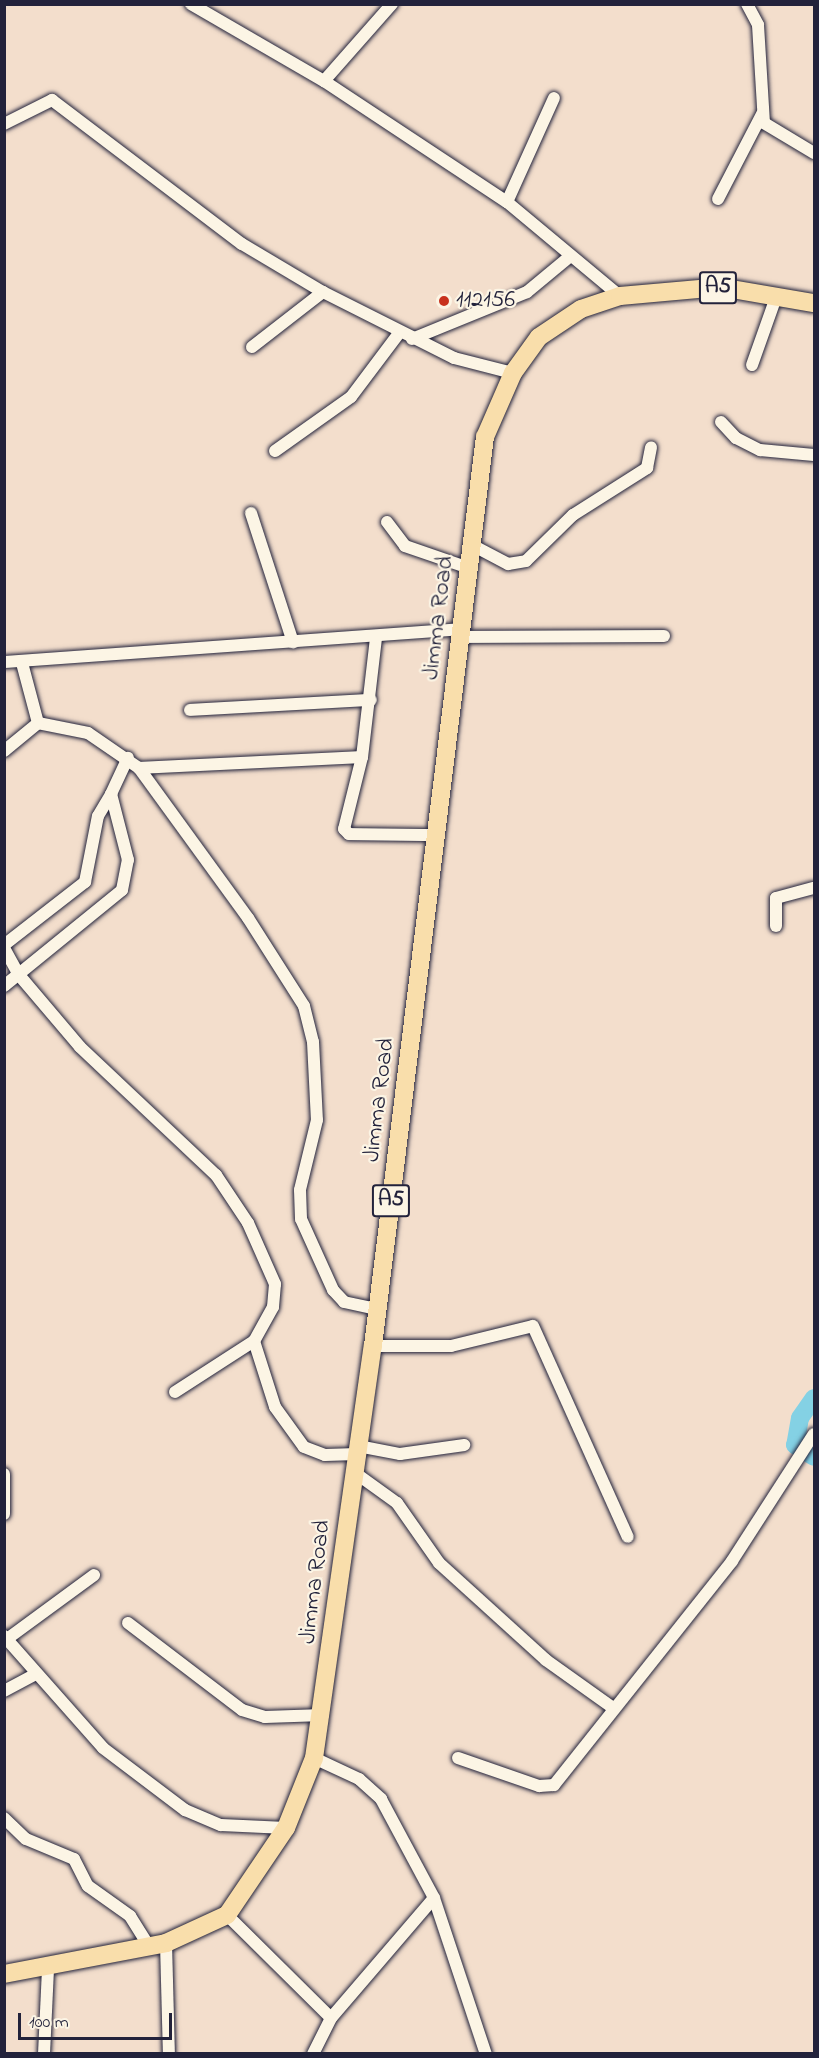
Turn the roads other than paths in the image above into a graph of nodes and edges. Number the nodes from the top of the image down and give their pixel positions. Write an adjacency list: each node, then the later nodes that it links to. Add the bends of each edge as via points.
1 (392, 4): 4 (street)
2 (747, 4): 6 (street, via 758,25)
3 (194, 5): 4 (street)
4 (324, 81): 10 (street)
5 (554, 98): 10 (street)
6 (762, 114): 8 (street, via 770,131); 9 (street)
7 (4, 124): 12 (street, via 52,100 242,244)
8 (814, 153)
9 (718, 199)
10 (507, 202): 11 (street)
11 (568, 258): 13 (street); 17 (street, via 527,292)
12 (323, 292): 16 (street); 18 (street)
13 (620, 296): 14 (highway, Jimma Road / A5, via 720,287); 20 (highway, Jimma Road / A5, via 581,309 539,337)
14 (775, 300): 15 (highway, Jimma Road / A5); 19 (street)
15 (814, 303)
16 (399, 333): 17 (street); 23 (street, via 351,398)
17 (412, 339): 20 (street, via 466,362)
18 (252, 346)
19 (752, 364)
20 (513, 373): 27 (highway, Jimma Road / A5, via 485,437)
21 (721, 422): 24 (street, via 736,438 760,450)
22 (651, 447): 27 (street, via 647,468 573,515 526,561 508,564)
23 (275, 451)
24 (814, 455)
25 (251, 513): 32 (street)
26 (387, 522): 28 (street, via 405,546)
27 (472, 545): 28 (highway, Jimma Road / A5)
28 (469, 568): 29 (highway, Jimma Road / A5)
29 (461, 633): 30 (street); 31 (street); 43 (highway, Jimma Road / A5)
30 (664, 636)
31 (376, 638): 32 (street); 35 (street)
32 (293, 642): 34 (street)
33 (4, 662): 34 (street)
34 (22, 663): 37 (street)
35 (371, 699): 36 (street); 39 (street)
36 (190, 711)
37 (38, 723): 38 (street); 40 (street, via 88,733)
38 (4, 751)
39 (362, 757): 41 (street); 43 (street, via 343,824 349,834)
40 (128, 758): 41 (street); 42 (street)
41 (139, 768): 49 (street, via 248,918 304,1006 313,1042 317,1120 300,1190 301,1219 333,1290 344,1302)
42 (111, 794): 46 (street, via 98,816 86,882); 47 (street, via 128,860 128,881)
43 (437, 835): 49 (highway, Jimma Road / A5)
44 (814, 888): 45 (street, via 776,898)
45 (776, 926)
46 (4, 947): 47 (street)
47 (18, 975): 48 (street); 50 (street, via 80,1047 197,1152 248,1223 275,1284 273,1307)
48 (4, 987)
49 (378, 1308): 51 (highway, Jimma Road / A5)
50 (254, 1341): 52 (street); 55 (street, via 275,1407 298,1442 325,1455)
51 (373, 1346): 55 (highway, Jimma Road / A5); 59 (street, via 451,1346 533,1326)
52 (175, 1392)
53 (814, 1434): 65 (street, via 719,1579)
54 (464, 1445): 55 (street, via 400,1454)
55 (357, 1450): 56 (highway, Jimma Road / A5)
56 (354, 1472): 65 (street, via 397,1503 439,1563 546,1660); 66 (highway, Jimma Road / A5)
57 (4, 1474): 58 (street)
58 (4, 1514)
59 (628, 1537)
60 (94, 1575): 62 (street)
61 (128, 1623): 66 (street, via 242,1710 265,1717)
62 (6, 1638): 63 (street)
63 (34, 1675): 64 (street); 70 (street, via 103,1748 184,1810 221,1825)
64 (4, 1691)
65 (612, 1707): 68 (street, via 547,1788)
66 (323, 1715): 67 (highway, Jimma Road / A5)
67 (314, 1758): 70 (highway, Jimma Road / A5); 71 (street, via 359,1779 377,1794)
68 (458, 1758)
69 (4, 1818): 73 (street, via 26,1839 74,1859 88,1886 130,1916)
70 (286, 1828): 72 (highway, Jimma Road / A5)
71 (434, 1898): 76 (street); 80 (street)
72 (227, 1915): 73 (highway); 76 (street)
73 (158, 1945): 74 (highway); 78 (street)
74 (48, 1968): 75 (highway); 77 (street)
75 (4, 1974)
76 (331, 2018): 79 (street)
77 (44, 2054)
78 (170, 2054)
79 (313, 2054)
80 (486, 2054)

